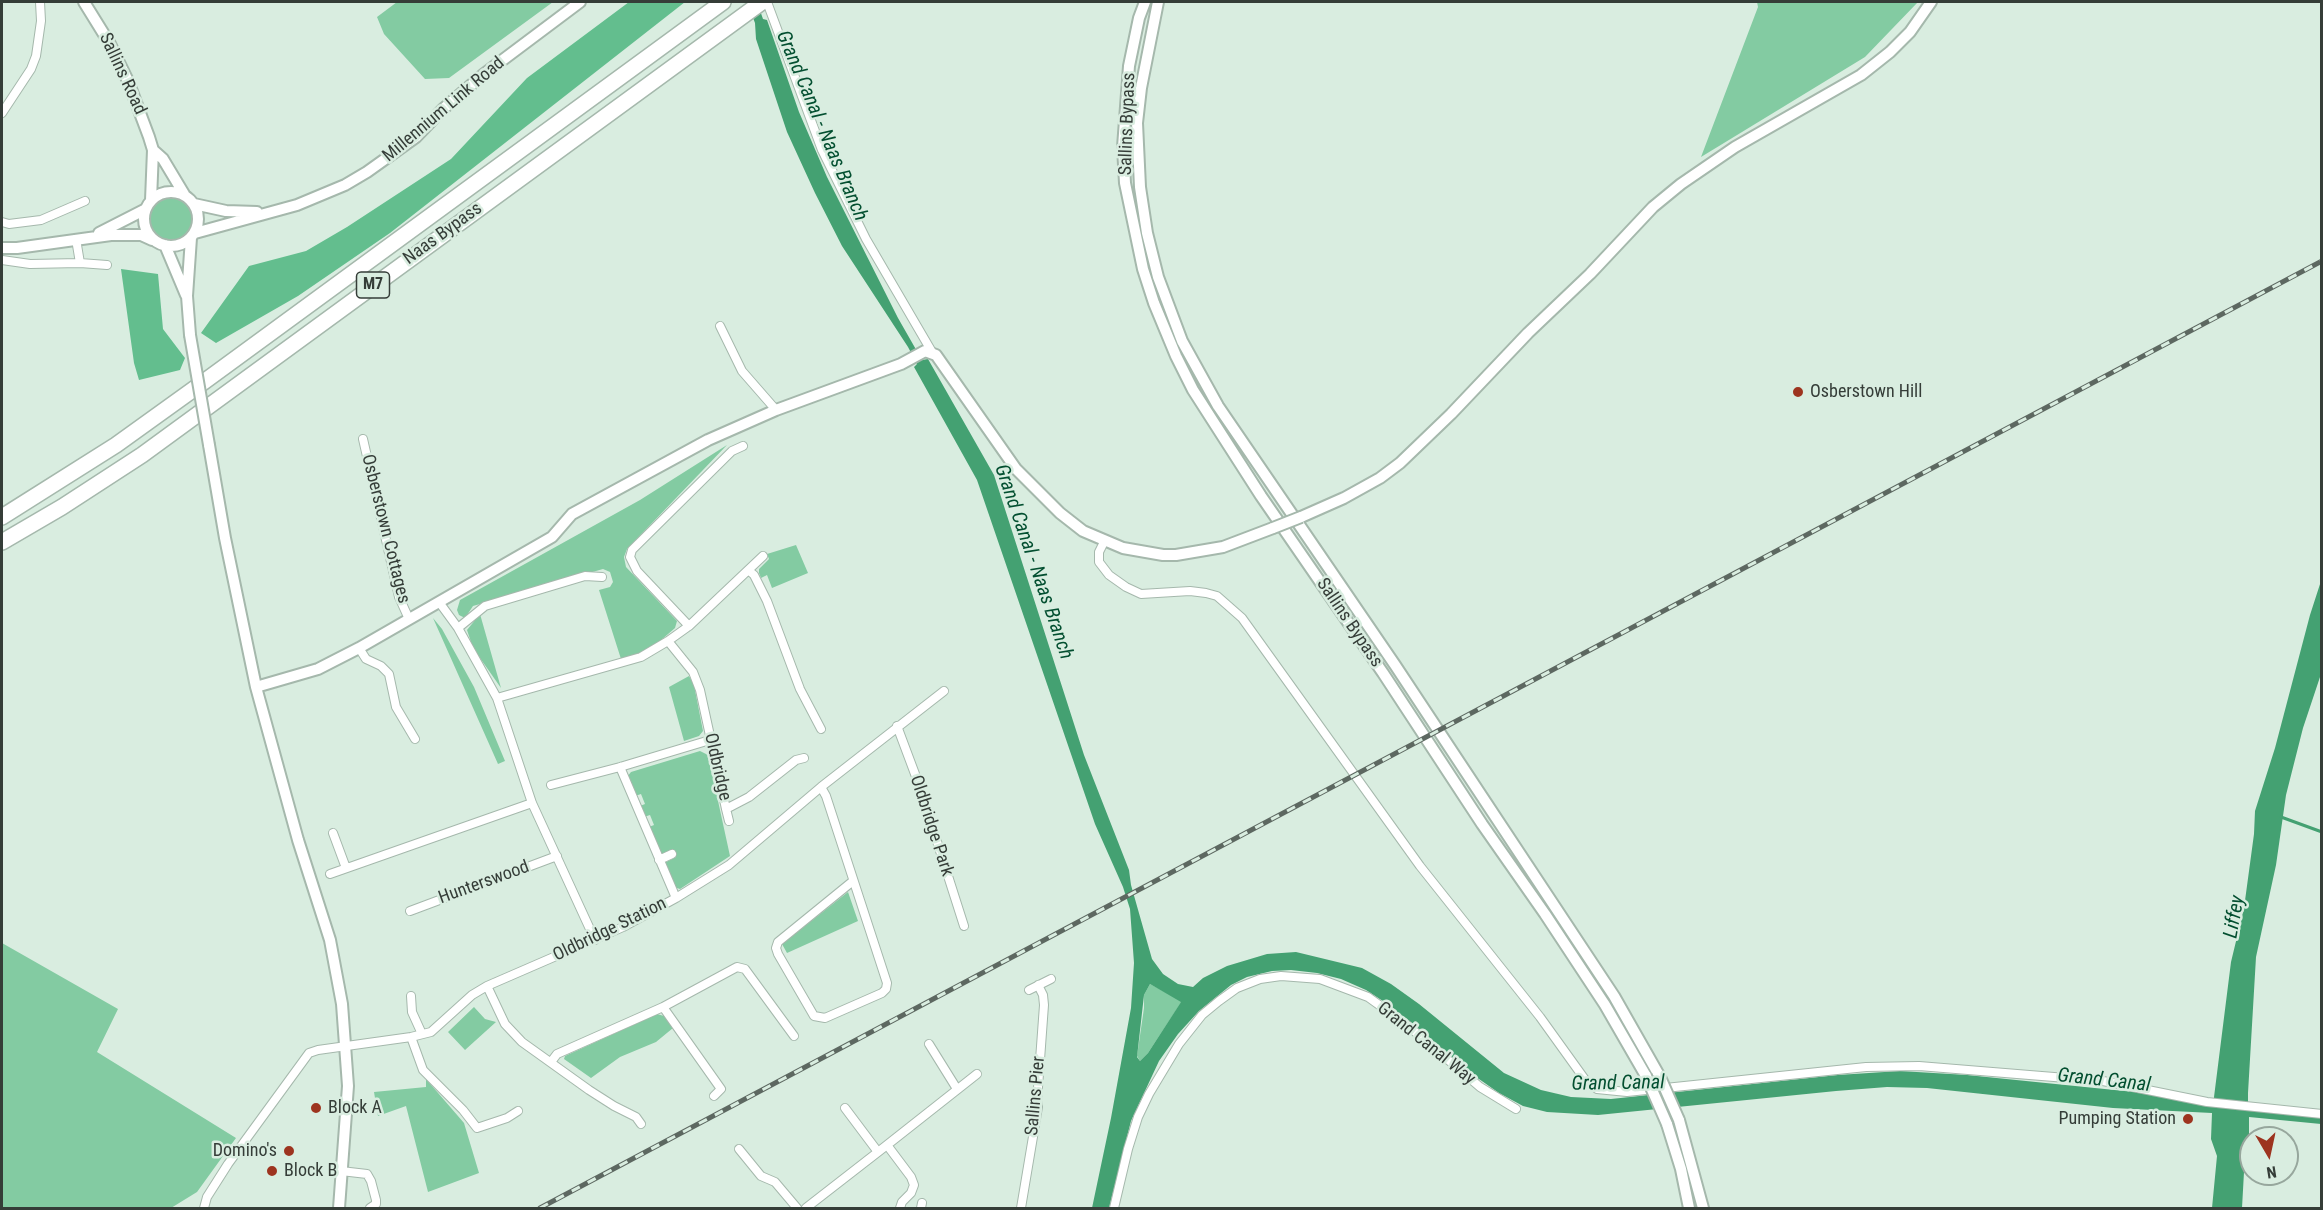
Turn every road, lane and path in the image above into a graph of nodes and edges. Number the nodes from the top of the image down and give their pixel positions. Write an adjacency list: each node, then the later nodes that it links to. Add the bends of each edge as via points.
1 (40, 2): 9 (street, via 36,56)
2 (84, 2): 10 (main road, Sallins Road, via 128,81)
3 (580, 2): 15 (main road, Millennium Link Road, via 483,74 386,160 324,194)
4 (723, 2): 30 (highway, Naas Bypass / M7, via 116,445)
5 (765, 2): 26 (street, via 822,150); 31 (highway, Naas Bypass / M7, via 142,455)
6 (1145, 2): 99 (main road, Sallins Bypass, bridge, via 1129,66 1123,147 1125,183 1143,268 1176,356 1193,390 1261,496 1611,1014 1646,1076 1667,1124 1682,1168)
7 (1158, 2): 100 (main road, Sallins Bypass, bridge, via 1137,123 1140,187 1158,277 1182,341 1218,406 1614,996 1660,1077 1679,1120)
8 (1931, 2): 32 (main road, bridge, via 1910,32 1861,75 1735,147 1653,207 1451,414 1380,478 1344,498 1223,548 1163,555)
9 (2, 113)
10 (153, 150): 11 (main road, Sallins Road, via 163,159); 14 (main road, Sallins Road)
11 (183, 194): 13 (main road); 14 (main road, via 166,192)
12 (85, 201): 16 (street, via 41,220)
13 (194, 204): 15 (main road, Millennium Link Road); 17 (main road, via 199,219)
14 (148, 205): 18 (main road); 19 (main road, via 144,217 147,232)
15 (264, 212): 17 (main road, Millennium Link Road)
16 (2, 222)
17 (193, 236): 19 (main road, via 174,246); 24 (main road)
18 (82, 238): 19 (main road, via 141,235); 20 (main road); 22 (street)
19 (161, 244): 24 (main road)
20 (2, 248)
21 (2, 260): 22 (street)
22 (80, 263): 23 (street)
23 (106, 266)
24 (187, 296): 42 (main road, bridge, via 190,335 229,560)
25 (720, 326): 27 (street, via 742,371)
26 (929, 352): 27 (main road); 32 (main road, via 1016,469 1060,513)
27 (776, 410): 36 (main road, via 708,440 572,514 552,537)
28 (363, 439): 37 (street, Osberstown Cottages, via 399,597)
29 (743, 446): 38 (street, via 732,451 632,550 630,557 637,571)
30 (2, 517)
31 (2, 542)
32 (1104, 542): 85 (street, via 1099,562 1125,587 1142,594 1206,593 1217,596 1242,618 1420,866 1586,1081 1597,1089 1627,1092 1919,1065 2103,1082 2189,1099)
33 (763, 556): 34 (street)
34 (748, 570): 38 (street); 46 (street, via 767,601 800,689)
35 (602, 577): 39 (street, via 585,576 485,606)
36 (439, 602): 37 (main road); 39 (street)
37 (409, 619): 41 (main road)
38 (689, 626): 40 (street)
39 (458, 628): 44 (street)
40 (668, 641): 44 (street, via 641,657); 48 (street, Oldbridge, via 693,672)
41 (359, 648): 42 (main road, via 318,669); 47 (street, via 366,659 389,674 396,707)
42 (256, 687): 77 (main road, via 330,940)
43 (944, 691): 45 (street)
44 (497, 698): 53 (street)
45 (897, 726): 52 (street); 65 (street, Oldbridge Park)
46 (820, 729)
47 (415, 739)
48 (710, 740): 50 (street); 54 (street, Oldbridge)
49 (804, 758): 54 (street, Oldbridge)
50 (620, 767): 51 (street); 59 (street)
51 (551, 785)
52 (821, 787): 62 (street); 63 (street, Oldbridge Station, via 729,865)
53 (532, 803): 58 (street); 60 (street)
54 (726, 808): 55 (street)
55 (729, 820)
56 (333, 833): 60 (street)
57 (672, 854): 59 (street)
58 (557, 856): 64 (street, Hunterswood); 66 (street)
59 (659, 860): 63 (street)
60 (346, 868): 61 (street)
61 (330, 874)
62 (853, 881): 62 (street, via 778,942 778,954 814,1016 825,1018 886,989)
63 (676, 898): 66 (street, Oldbridge Station)
64 (410, 911)
65 (964, 926)
66 (595, 940): 69 (street, Oldbridge Station)
67 (1051, 979): 68 (street)
68 (1038, 985): 70 (street); 97 (street, Sallins Pier, via 1044,1005 1038,1107)
69 (487, 986): 73 (street, Oldbridge Station, via 431,1032); 78 (street, via 505,1024 522,1042)
70 (1029, 990)
71 (411, 996): 73 (street, via 412,1012)
72 (663, 1007): 74 (street, via 730,969 741,967); 78 (street, via 557,1054); 81 (street, via 721,1089)
73 (422, 1034): 75 (street, Oldbridge Station)
74 (794, 1036)
75 (411, 1037): 77 (street, Oldbridge Station); 84 (street, via 423,1070 477,1128)
76 (929, 1044): 80 (street)
77 (346, 1046): 90 (main road, via 348,1086); 91 (street, Oldbridge Station, via 309,1053 228,1164)
78 (551, 1062): 86 (street, via 636,1117)
79 (977, 1074): 80 (street)
80 (957, 1089): 87 (street)
81 (714, 1096)
82 (844, 1108): 89 (street)
83 (1516, 1109): 98 (street, Grand Canal Way, via 1480,1088 1368,997 1320,980 1281,976 1260,979 1237,987 1219,1000 1179,1044 1138,1117)
84 (518, 1111)
85 (2322, 1114)
86 (641, 1125)
87 (887, 1145): 89 (street); 96 (street, via 914,1185)
88 (739, 1149): 94 (street, via 760,1176 774,1182)
89 (878, 1152): 95 (street)
90 (341, 1171): 92 (main road); 93 (street, via 367,1174 376,1200)
91 (204, 1209)
92 (339, 1209)
93 (370, 1209)
94 (797, 1209)
95 (806, 1209)
96 (900, 1209)
97 (1021, 1209)
98 (1114, 1209)
99 (1689, 1209)
100 (1703, 1209)

